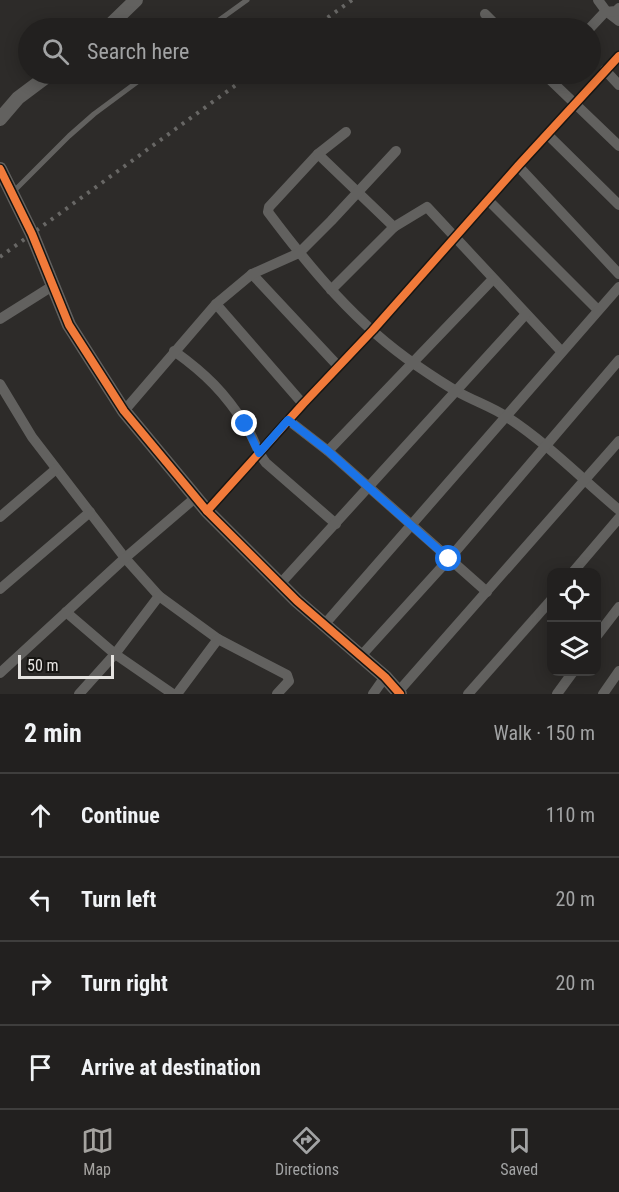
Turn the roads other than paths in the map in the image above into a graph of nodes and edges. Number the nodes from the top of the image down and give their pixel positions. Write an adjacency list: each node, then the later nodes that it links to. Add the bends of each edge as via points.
1 (136, 0): 7 (street)
2 (246, 0): 8 (lane)
3 (598, 0): 5 (street)
4 (619, 8): 5 (street)
5 (606, 11): 10 (street); 11 (street)
6 (485, 14): 9 (street)
7 (117, 18)
8 (222, 18)
9 (489, 18)
10 (599, 18)
11 (619, 21)
12 (619, 56): 13 (street)
13 (605, 70): 14 (street); 19 (street)
14 (601, 75)
15 (37, 84): 21 (street)
16 (135, 84): 30 (lane, via 69,136)
17 (556, 84): 20 (street)
18 (593, 84): 20 (street)
19 (619, 85)
20 (577, 104): 23 (street); 24 (street)
21 (0, 119)
22 (346, 132): 26 (street)
23 (548, 135): 27 (street); 32 (street)
24 (619, 146)
25 (396, 150): 29 (street)
26 (318, 154): 29 (street); 35 (street, via 267,210)
27 (518, 166): 31 (street); 37 (street)
28 (0, 169): 30 (street)
29 (357, 192): 33 (street); 35 (street)
30 (12, 194): 39 (street)
31 (488, 200): 34 (street); 43 (street)
32 (619, 204)
33 (394, 227): 34 (street, via 426,207); 41 (street)
34 (456, 237): 38 (street); 46 (street)
35 (298, 253): 36 (street); 41 (street)
36 (252, 274): 42 (street); 51 (street)
37 (619, 274)
38 (494, 279): 44 (street); 50 (street)
39 (54, 285): 45 (street); 55 (street, via 69,325)
40 (619, 287): 43 (street)
41 (331, 290): 46 (street)
42 (216, 304): 47 (street); 54 (street)
43 (598, 310): 48 (street)
44 (526, 314): 48 (street); 53 (street)
45 (0, 319)
46 (373, 330): 50 (street); 51 (street)
47 (174, 351): 55 (street); 61 (street, via 214,382 245,424)
48 (561, 351): 56 (street)
49 (619, 360): 59 (street)
50 (414, 364): 53 (street); 60 (street)
51 (338, 366): 54 (street)
52 (0, 384): 62 (street)
53 (456, 391): 56 (street); 64 (street)
54 (303, 404): 57 (street)
55 (124, 411): 65 (street)
56 (506, 416): 59 (street); 72 (street)
57 (288, 420): 60 (street); 61 (street)
58 (619, 441): 63 (street)
59 (546, 446): 63 (street); 74 (street)
60 (328, 451): 64 (street)
61 (259, 453): 67 (street); 71 (street)
62 (56, 469): 68 (street); 69 (street)
63 (585, 481): 66 (street); 78 (street)
64 (369, 489): 71 (street); 72 (street)
65 (195, 498): 67 (street); 73 (street)
66 (619, 510)
67 (207, 511): 76 (street)
68 (1, 512)
69 (90, 512): 73 (street); 77 (street)
70 (619, 518): 75 (street)
71 (336, 524): 76 (street)
72 (410, 525): 74 (street); 83 (street)
73 (125, 558): 79 (street); 82 (street)
74 (449, 559): 78 (street); 87 (street)
75 (577, 568)
76 (280, 584): 83 (street)
77 (0, 589)
78 (486, 592): 92 (street)
79 (159, 596): 85 (street); 86 (street)
80 (547, 605): 97 (street)
81 (619, 607): 84 (street)
82 (66, 612): 86 (street); 89 (street)
83 (324, 624): 87 (street)
84 (601, 632)
85 (218, 639): 94 (street); 95 (street, via 287,675 289,681)
86 (116, 654): 93 (street); 94 (street)
87 (360, 657): 91 (street)
88 (619, 671): 99 (street)
89 (0, 673)
90 (570, 676): 98 (street)
91 (385, 677): 92 (street); 96 (street)
92 (399, 693)
93 (78, 694)
94 (175, 694)
95 (278, 694)
96 (373, 694)
97 (468, 694)
98 (557, 694)
99 (603, 694)

